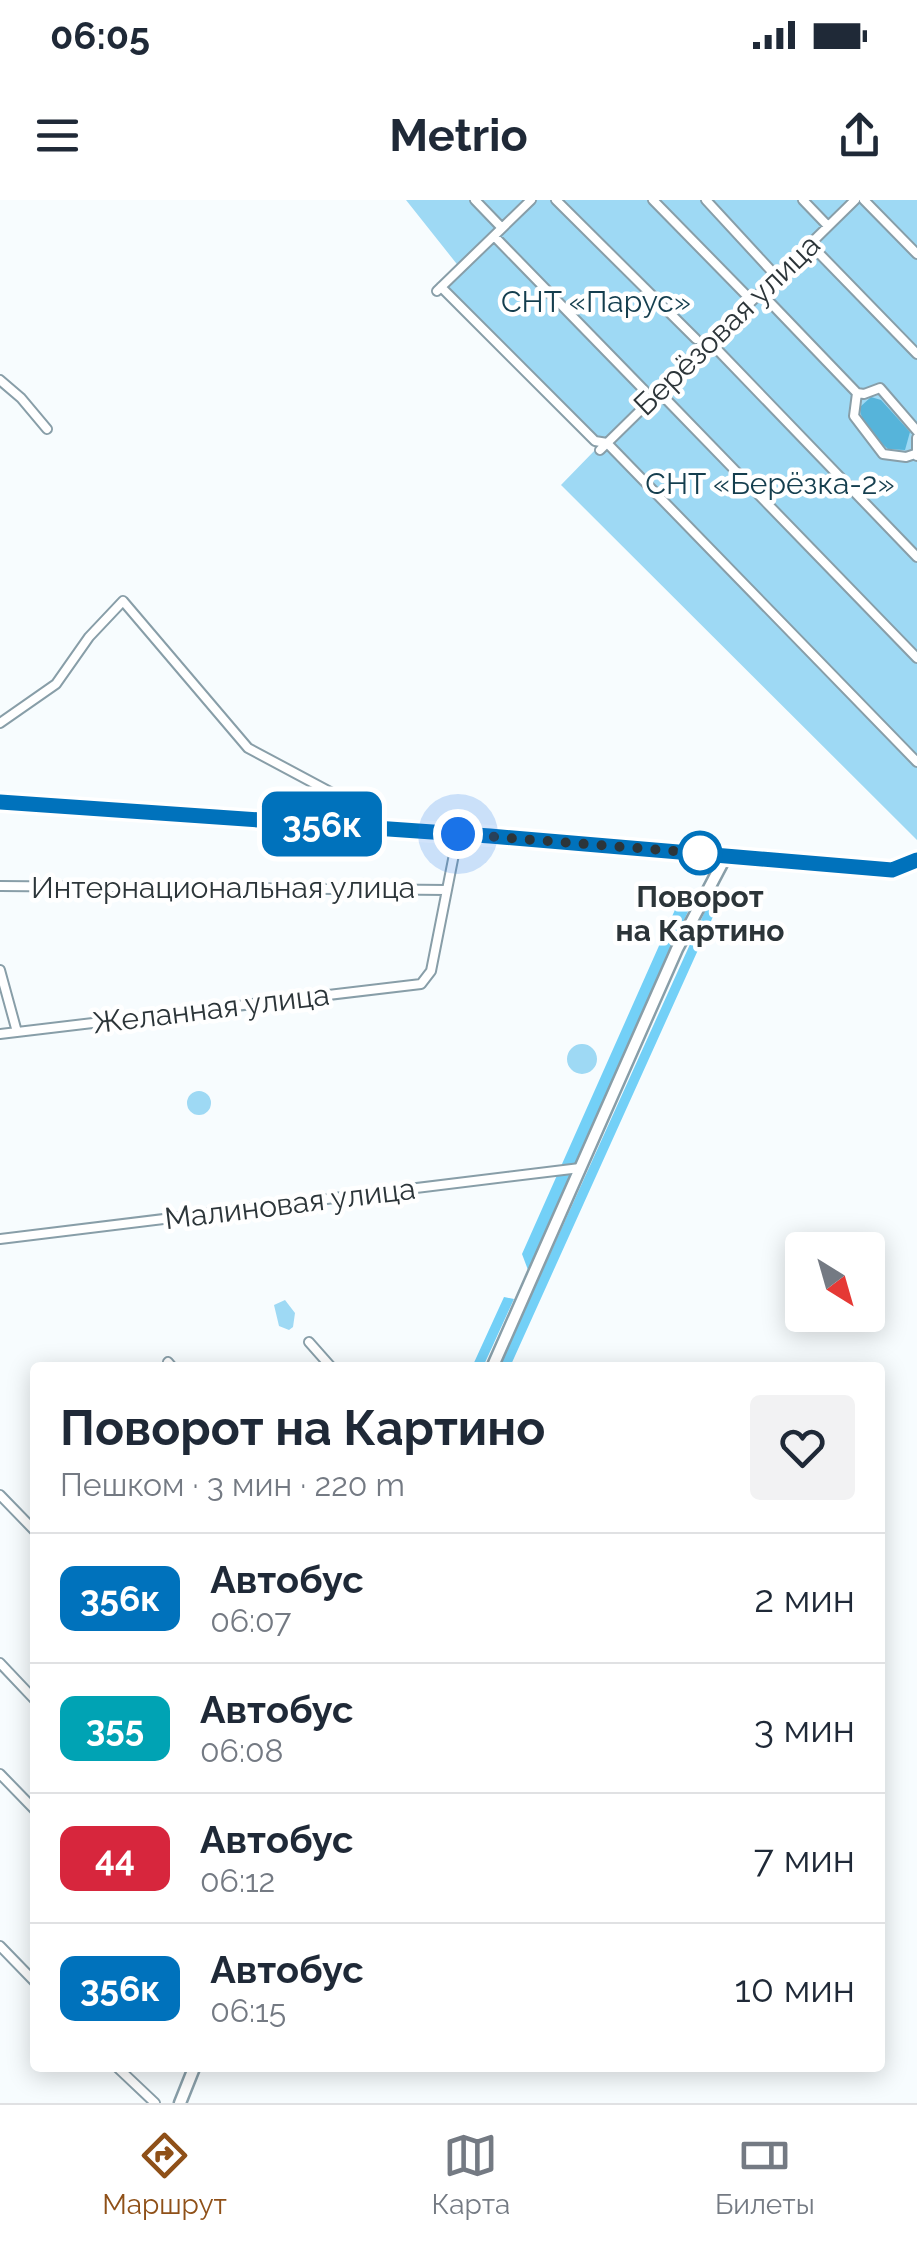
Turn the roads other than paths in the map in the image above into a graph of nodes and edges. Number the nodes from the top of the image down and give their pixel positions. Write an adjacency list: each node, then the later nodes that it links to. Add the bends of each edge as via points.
1 (476, 200): 10 (street)
2 (531, 200): 10 (street)
3 (556, 200): 17 (street)
4 (653, 200): 16 (street)
5 (706, 200): 14 (street)
6 (803, 200): 9 (street)
7 (855, 200): 9 (street, Берёзовая улица)
8 (864, 200): 13 (street)
9 (828, 226): 12 (street, Берёзовая улица)
10 (502, 228): 11 (street)
11 (494, 236): 21 (street); 26 (street, via 439,289 594,441)
12 (810, 244): 14 (street, Берёзовая улица); 19 (street)
13 (917, 254)
14 (777, 277): 15 (street, Берёзовая улица)
15 (760, 293): 16 (street, Берёзовая улица); 23 (street)
16 (752, 300): 18 (street, Берёзовая улица)
17 (696, 338)
18 (709, 341): 22 (street, Берёзовая улица); 29 (street)
19 (917, 354)
20 (0, 380): 24 (street)
21 (644, 390)
22 (659, 392): 26 (street, Берёзовая улица); 30 (street)
23 (857, 393): 25 (street, via 880,388); 28 (street, via 854,416 883,454)
24 (46, 429)
25 (917, 434): 28 (street)
26 (607, 443): 27 (street, Берёзовая улица); 32 (street)
27 (600, 450)
28 (916, 455)
29 (917, 557)
30 (917, 658)
31 (0, 723): 34 (street, via 56,684 122,601 248,748)
32 (917, 762)
33 (0, 802): 35 (street)
34 (373, 809)
35 (458, 834): 36 (street); 39 (street)
36 (726, 856): 37 (street, via 892,870); 43 (street, via 677,948)
37 (917, 860)
38 (0, 886): 39 (street, Интернациональная улица)
39 (447, 890): 41 (street, Желанная улица, via 431,971 421,984)
40 (0, 970): 41 (street)
41 (17, 1032): 42 (street, Желанная улица)
42 (0, 1034)
43 (580, 1168): 44 (street, Малиновая улица); 47 (street)
44 (0, 1239)
45 (308, 1342): 46 (street)
46 (326, 1362)
47 (495, 1362)
48 (0, 1495): 49 (street)
49 (30, 1526)
50 (0, 1663): 51 (street)
51 (30, 1695)
52 (0, 1774): 53 (street)
53 (30, 1805)
54 (0, 1946): 55 (street)
55 (30, 1977)
56 (122, 2072): 58 (street)
57 (192, 2072): 59 (street)
58 (155, 2103)
59 (180, 2103)

